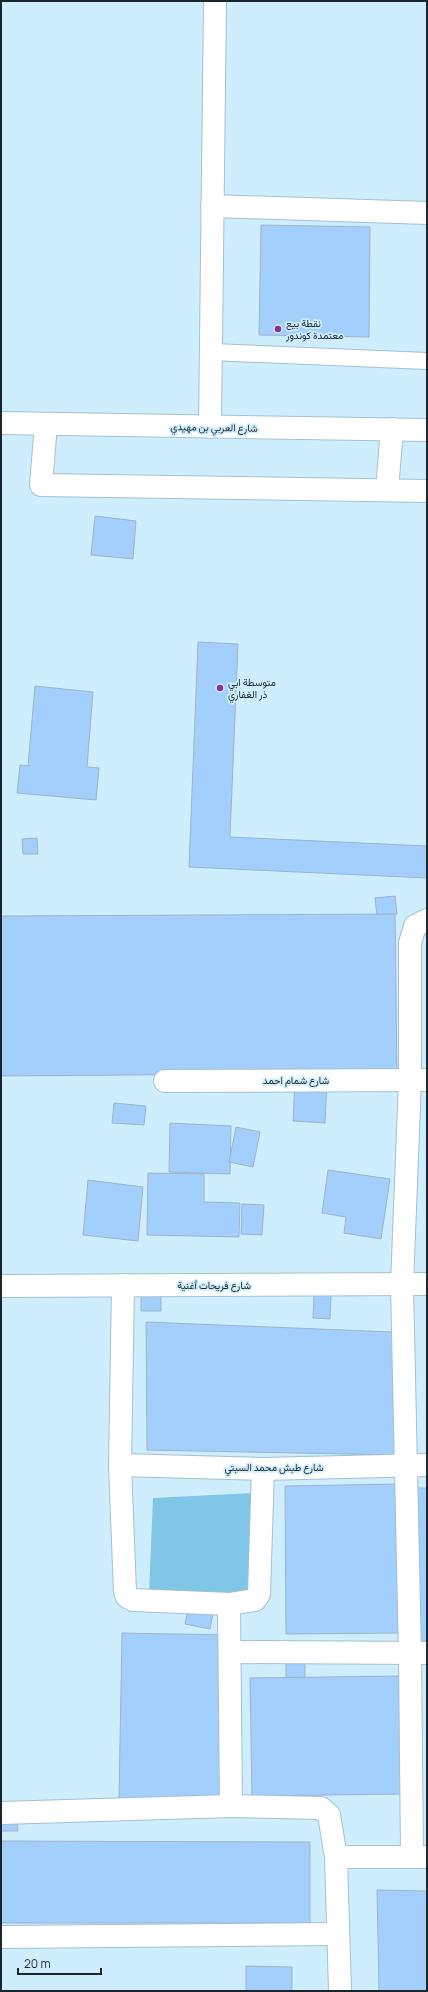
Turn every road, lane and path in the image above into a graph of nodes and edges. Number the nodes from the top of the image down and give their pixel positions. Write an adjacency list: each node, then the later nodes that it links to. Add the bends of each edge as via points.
1 (215, 1): 2 (street)
2 (212, 206): 3 (street); 4 (street)
3 (427, 213)
4 (211, 352): 5 (lane); 8 (street)
5 (427, 360)
6 (1, 423): 7 (street, شارع العربي بن مهيدي)
7 (46, 424): 8 (street, شارع العربي بن مهيدي); 11 (street, via 41,485)
8 (210, 427): 9 (street, شارع العربي بن مهيدي)
9 (392, 429): 10 (street, شارع العربي بن مهيدي); 11 (street)
10 (427, 430)
11 (387, 490): 12 (street)
12 (427, 491)
13 (421, 923): 14 (street, via 410,943)
14 (419, 1080): 15 (street, شارع شمام احمد); 18 (street)
15 (166, 1081)
16 (427, 1284): 18 (street, شارع فريحات ٱغنية)
17 (123, 1285): 18 (street, شارع فريحات ٱغنية); 19 (street, شارع فريحات ٱغنية); 20 (street)
18 (402, 1285): 21 (street)
19 (1, 1286)
20 (120, 1465): 22 (street, شارع طبش محمد السبتي); 23 (street, via 127,1597 133,1600)
21 (417, 1465): 22 (street, شارع طبش محمد السبتي); 25 (street)
22 (263, 1469): 23 (street, via 259,1594 255,1600)
23 (230, 1604): 24 (street)
24 (230, 1652): 25 (street); 26 (street)
25 (419, 1653): 28 (street)
26 (231, 1806): 27 (street); 29 (street, via 321,1808 329,1815)
27 (1, 1813)
28 (419, 1856): 29 (street)
29 (336, 1857): 30 (street)
30 (337, 1934): 31 (street); 32 (street)
31 (1, 1937)
32 (340, 1991)

